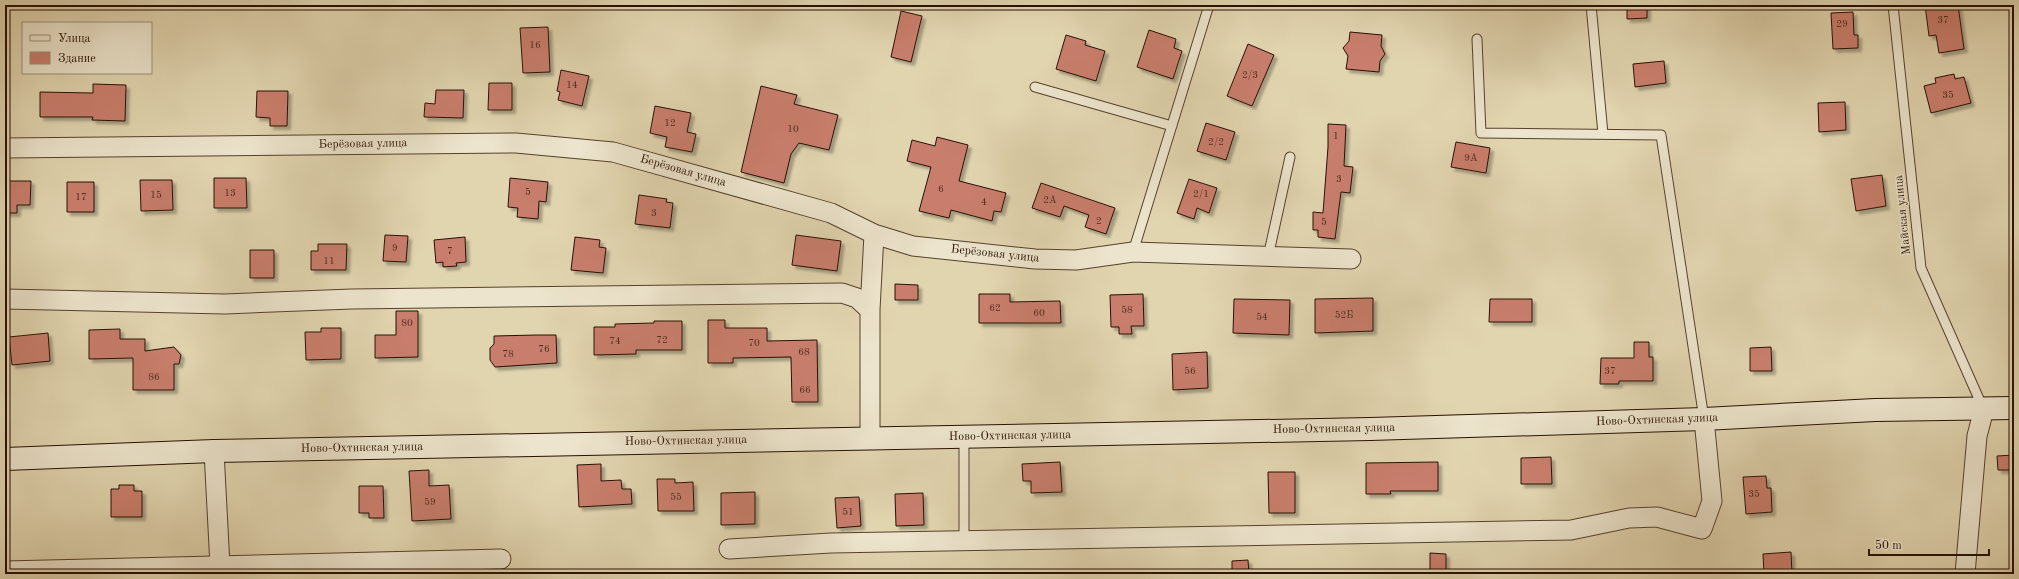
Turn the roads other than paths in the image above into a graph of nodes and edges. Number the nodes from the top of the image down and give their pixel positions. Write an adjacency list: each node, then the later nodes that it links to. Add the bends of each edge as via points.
1 (1209, 5): 6 (lane)
2 (1591, 5): 7 (lane)
3 (1893, 5): 17 (lane, Майская улица, via 1921,268)
4 (1476, 39): 7 (lane, via 1481,133)
5 (1036, 87): 6 (lane)
6 (1172, 126): 11 (lane)
7 (1603, 134): 18 (lane, via 1661,135)
8 (5, 148): 10 (street, Берёзовая улица, via 516,143 613,152 831,213)
9 (1290, 157): 12 (lane)
10 (874, 234): 11 (street, Берёзовая улица, via 913,246 1035,259 1076,260); 15 (street)
11 (1133, 252): 12 (street, Берёзовая улица)
12 (1268, 256): 13 (street, Берёзовая улица)
13 (1351, 259)
14 (5, 299): 15 (street, via 225,304 352,298 842,293 857,298)
15 (870, 310): 19 (street)
16 (2014, 408): 17 (street, Ново-Охтинская улица)
17 (1984, 409): 18 (street, Ново-Охтинская улица, via 1876,410); 29 (street, via 1977,436)
18 (1704, 419): 20 (street, Ново-Охтинская улица); 23 (street, via 1712,501 1702,529 1657,516 1629,518 1571,530)
19 (870, 437): 20 (street, Ново-Охтинская улица); 21 (street, Ново-Охтинская улица)
20 (964, 437): 23 (lane)
21 (214, 451): 22 (street, Ново-Охтинская улица); 26 (street)
22 (5, 459)
23 (964, 542): 24 (street, via 832,543)
24 (730, 549)
25 (501, 559): 27 (street)
26 (220, 566): 27 (street); 28 (street)
27 (301, 569)
28 (5, 571)
29 (1965, 574)

